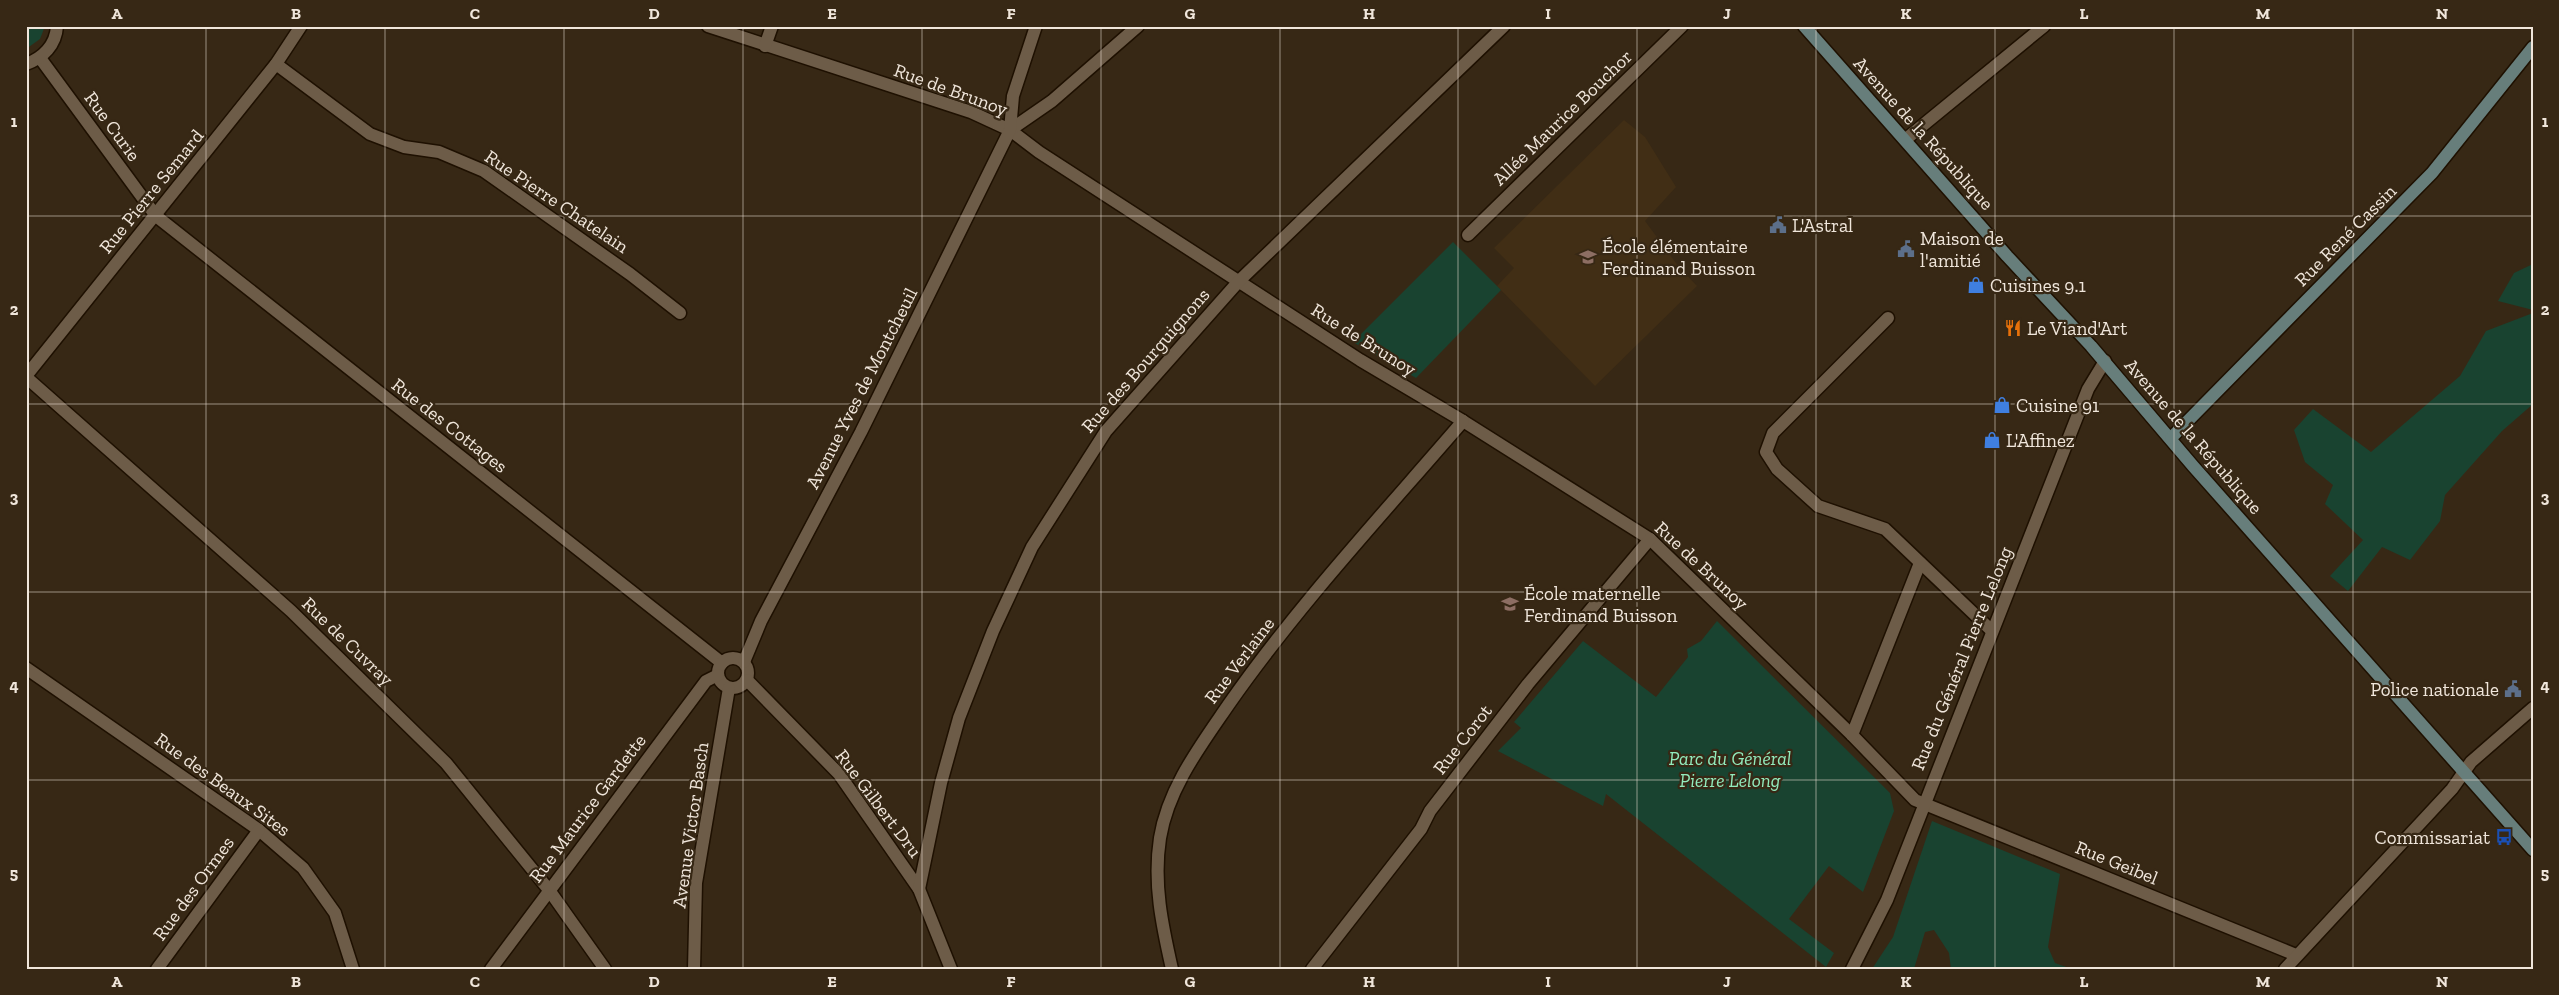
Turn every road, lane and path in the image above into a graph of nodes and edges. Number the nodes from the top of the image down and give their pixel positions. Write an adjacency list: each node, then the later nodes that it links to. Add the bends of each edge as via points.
1 (57, 26): 13 (street, via 50,47)
2 (302, 26): 15 (street, Rue Pierre Semard)
3 (708, 26): 11 (street, Rue de Brunoy)
4 (772, 26): 11 (street)
5 (1036, 26): 16 (street, via 1013,96)
6 (1138, 26): 16 (street, via 1052,101)
7 (1504, 26): 20 (street, Rue des Bourguignons)
8 (1682, 26): 19 (street, Allée Maurice Bouchor)
9 (1804, 26): 17 (main road, Avenue de la République)
10 (2044, 26): 17 (street)
11 (765, 46): 16 (street, Rue de Brunoy, via 971,112)
12 (2531, 54): 26 (main road, Rue René Cassin, via 2432,173)
13 (40, 58): 14 (street); 18 (street, Rue Curie)
14 (26, 64)
15 (276, 64): 18 (street, Rue Pierre Semard); 21 (street, Rue Pierre Chatelain, via 370,134 404,147 438,152 484,171)
16 (1010, 130): 20 (street, Rue de Brunoy); 30 (street, Avenue Yves de Montcheuil, via 862,432 761,621)
17 (1906, 139): 23 (main road, Avenue de la République, via 2007,256)
18 (156, 216): 24 (street, Rue Pierre Semard); 31 (street, Rue des Cottages)
19 (1468, 235)
20 (1239, 281): 25 (street, Rue de Brunoy, via 1360,360); 42 (street, Rue des Bourguignons, via 1106,431 1032,547 993,631 959,718 941,783)
21 (680, 313)
22 (1888, 318): 28 (street, via 1773,433 1766,452 1777,469 1818,506 1886,529)
23 (2105, 361): 26 (main road, Avenue de la République); 29 (street, Rue du Général Pierre Lelong, via 2088,389)
24 (26, 376): 43 (street, Rue de Cuvray, via 290,611 446,763)
25 (1463, 421): 27 (street, Rue de Brunoy); 51 (street, Rue Verlaine, via 1270,646 1191,759 1160,836 1157,878 1160,916)
26 (2171, 438): 38 (main road, Avenue de la République)
27 (1650, 538): 37 (street, Rue de Brunoy); 52 (street, Rue Corot, via 1528,684)
28 (1920, 563): 29 (street); 37 (street)
29 (1992, 631): 39 (street, Rue du Général Pierre Lelong)
30 (744, 662): 31 (street, via 730,658); 34 (street)
31 (722, 663): 33 (street)
32 (26, 668): 40 (street, Rue des Beaux Sites)
33 (718, 676): 35 (street); 43 (street, Rue Maurice Gardette, via 706,681)
34 (747, 680): 35 (street, via 739,687); 42 (street, Rue Gilbert Dru, via 839,774)
35 (729, 688): 49 (street, Avenue Victor Basch, via 696,883)
36 (2533, 708): 38 (street, via 2471,762)
37 (1852, 735): 39 (street, Rue de Brunoy, via 1915,800)
38 (2464, 773): 41 (main road, Avenue de la République); 44 (street)
39 (1924, 804): 44 (street, Rue Geibel); 53 (street, Rue du Général Pierre Lelong, via 1887,900)
40 (259, 830): 45 (street, Rue des Ormes); 46 (street, Rue des Beaux Sites, via 303,868 335,913)
41 (2533, 850)
42 (919, 889): 50 (street, Rue Gilbert Dru)
43 (549, 890): 47 (street, Rue Maurice Gardette); 48 (street, Rue de Cuvray)
44 (2296, 955): 54 (street)
45 (157, 969)
46 (353, 969)
47 (491, 969)
48 (606, 969)
49 (694, 969)
50 (951, 969)
51 (1172, 969)
52 (1312, 969)
53 (1852, 969)
54 (2285, 969)

